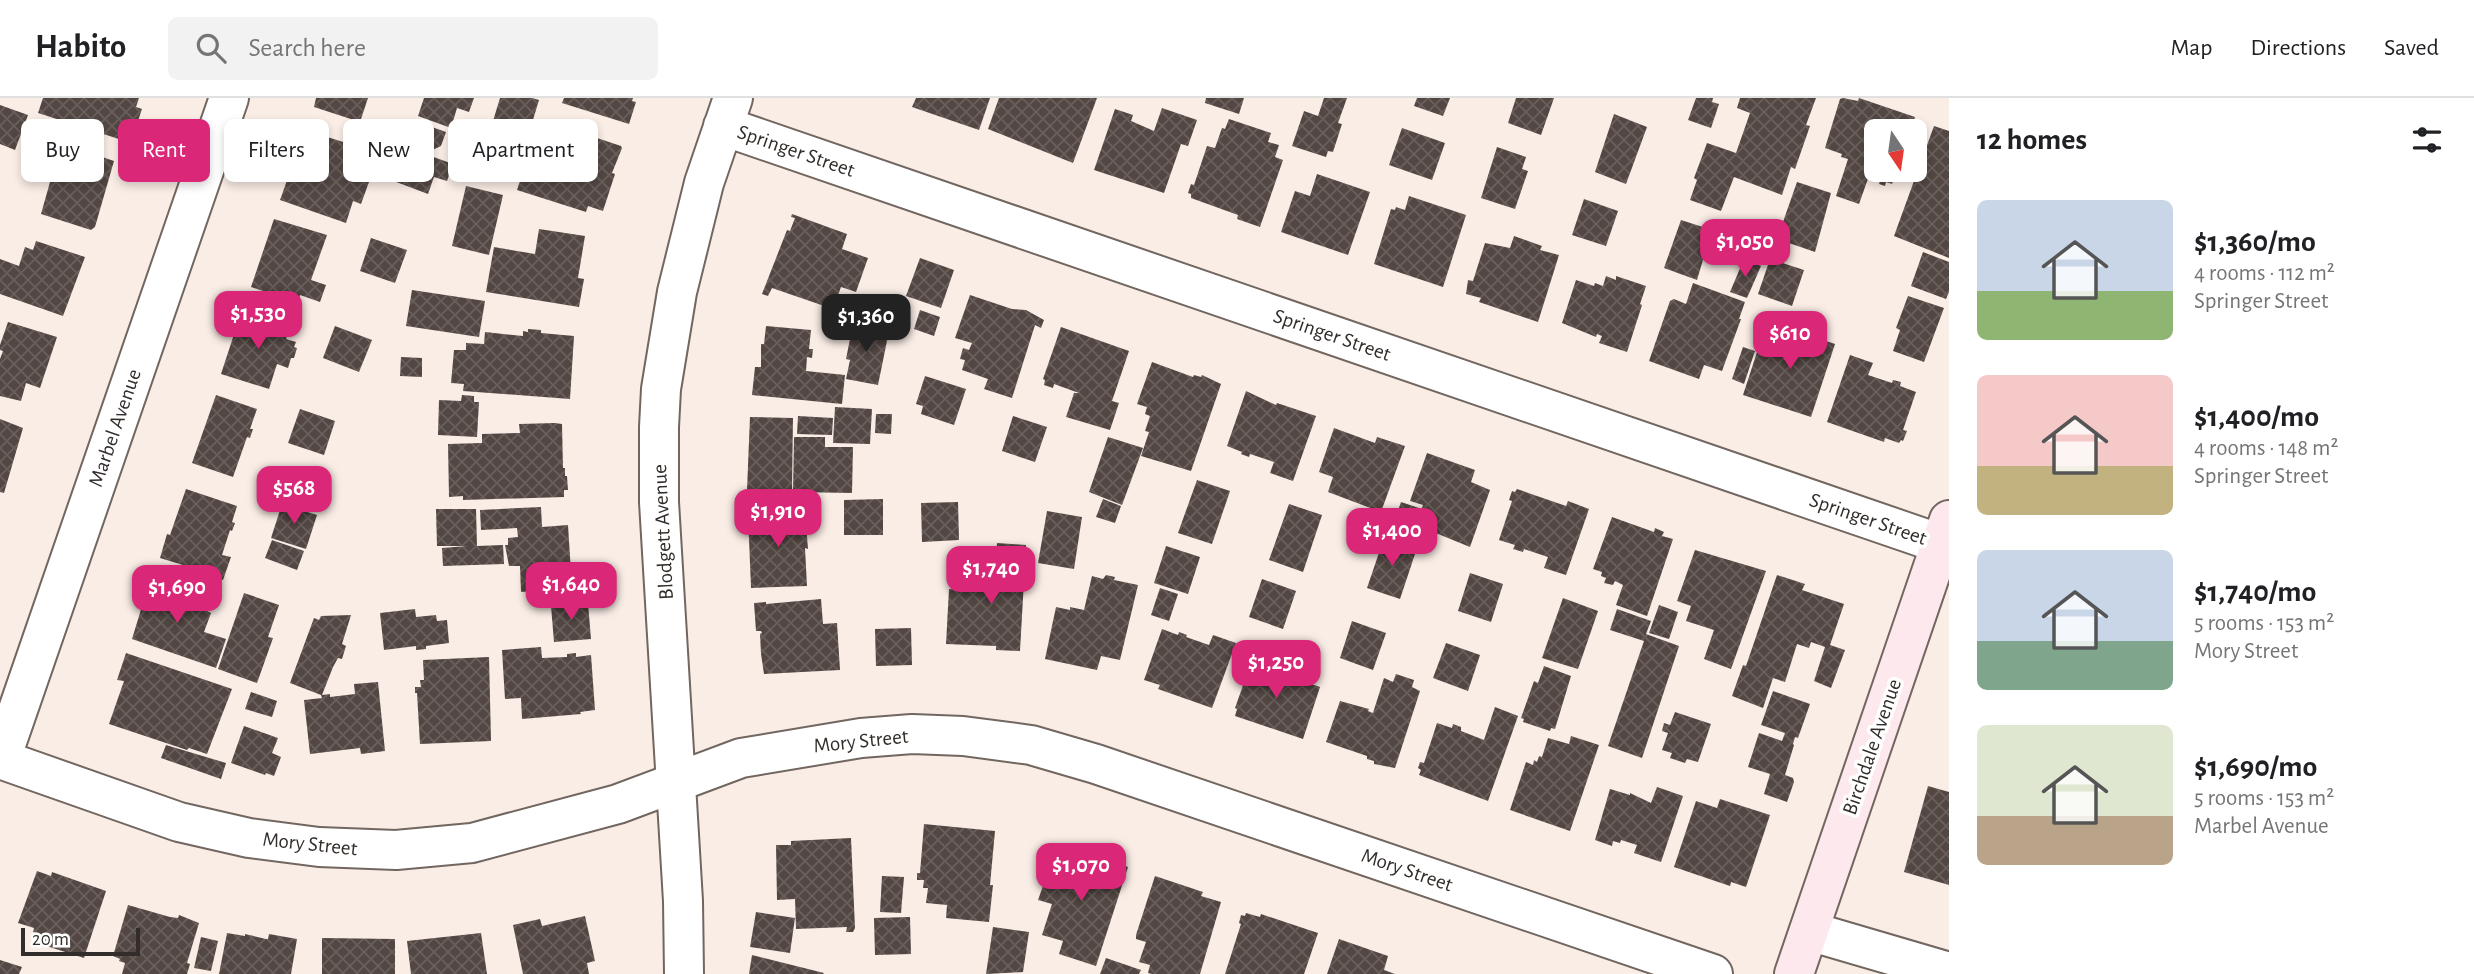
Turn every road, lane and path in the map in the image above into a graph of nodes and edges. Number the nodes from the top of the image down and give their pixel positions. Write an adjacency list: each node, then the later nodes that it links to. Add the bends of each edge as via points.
1 (229, 98): 4 (street, Marbel Avenue)
2 (728, 112): 3 (street, Springer Street); 5 (street, Blodgett Avenue, via 686,251 662,389 659,502)
3 (1945, 532): 6 (street, Birchdale Avenue)
4 (1, 759): 5 (street, Mory Street, via 179,822 249,838 396,850 472,843 618,804)
5 (677, 782): 8 (street, Blodgett Avenue); 9 (street, Mory Street, via 741,758 861,737 963,736 1031,745)
6 (1809, 931): 7 (street); 10 (street, Birchdale Avenue)
7 (1949, 972)
8 (684, 974)
9 (1713, 974)
10 (1794, 974)

